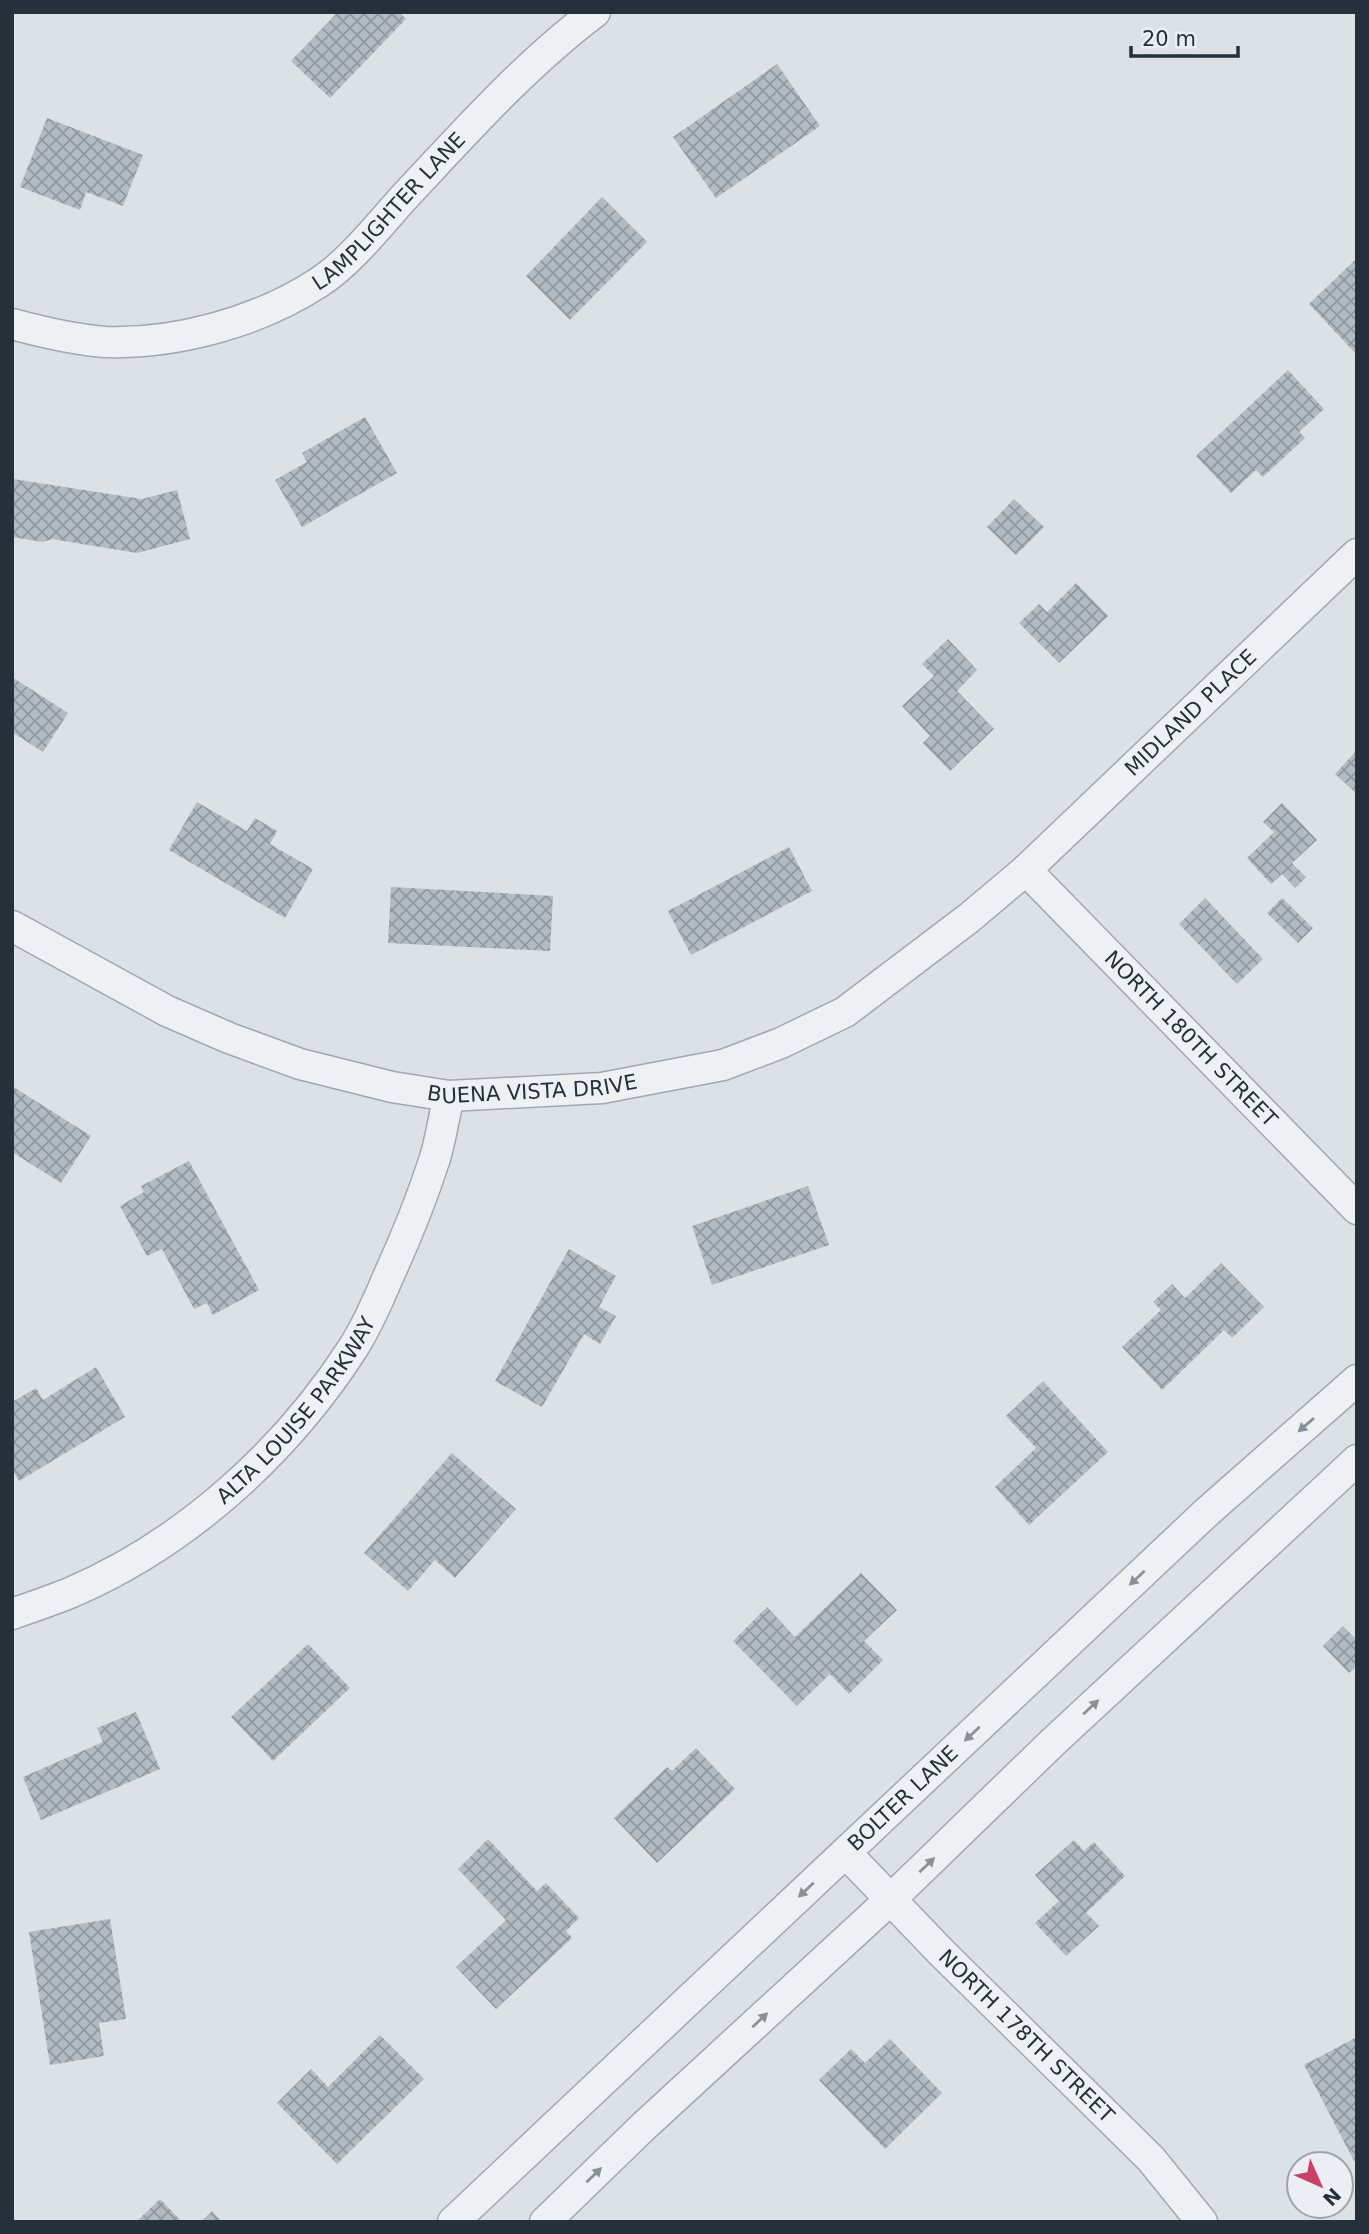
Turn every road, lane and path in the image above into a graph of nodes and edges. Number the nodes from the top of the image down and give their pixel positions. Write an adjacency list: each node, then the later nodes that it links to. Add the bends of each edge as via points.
1 (595, 12): 2 (street, LAMPLIGHTER LANE, via 543,55 461,136 355,251 320,282 283,303 177,337 105,342)
2 (12, 324)
3 (1357, 554): 4 (street, MIDLAND PLACE)
4 (1026, 870): 6 (street, BUENA VISTA DRIVE, via 845,1012 781,1043 723,1065 602,1087); 7 (street, NORTH 180TH STREET)
5 (12, 926): 6 (street, BUENA VISTA DRIVE, via 167,1011 229,1038 300,1064)
6 (449, 1096): 10 (street, ALTA LOUISE PARKWAY, via 435,1156 401,1248 354,1346 325,1388 231,1489 174,1535 72,1592)
7 (1357, 1209)
8 (1357, 1380): 11 (street, BOLTER LANE, one-way to 11, via 1207,1512)
9 (1357, 1460): 12 (street, one-way to 9)
10 (12, 1614)
11 (846, 1853): 12 (street, NORTH 178TH STREET); 13 (street, BOLTER LANE, one-way to 13)
12 (892, 1898): 14 (street, one-way to 12); 15 (street, NORTH 178TH STREET, via 1151,2159)
13 (453, 2222)
14 (545, 2222)
15 (1202, 2222)

